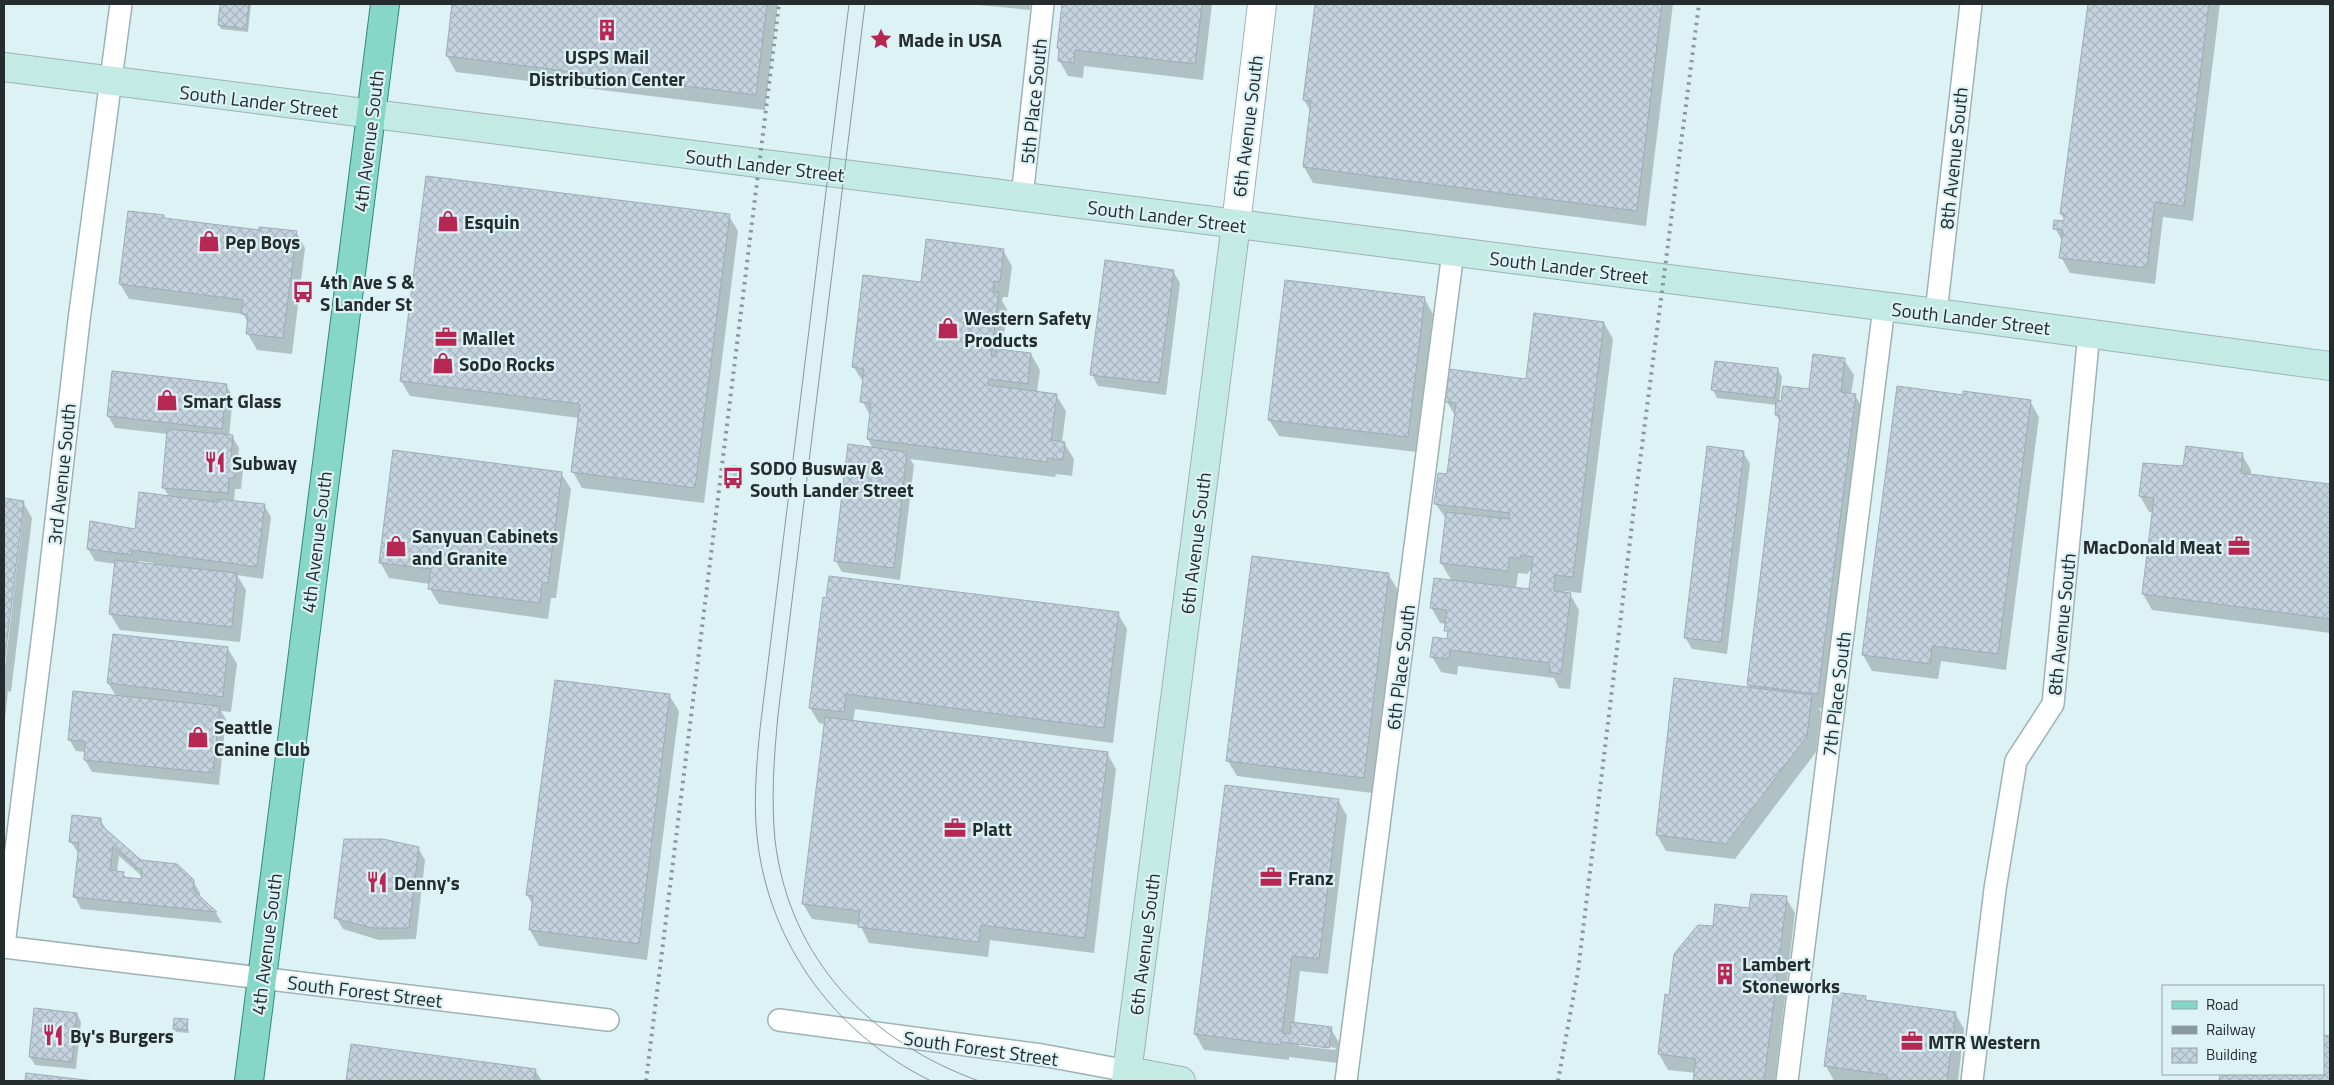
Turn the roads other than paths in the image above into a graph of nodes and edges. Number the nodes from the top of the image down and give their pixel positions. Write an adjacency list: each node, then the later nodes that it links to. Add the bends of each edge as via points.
1 (121, 4): 7 (street, 3rd Avenue South)
2 (385, 4): 8 (main road, 4th Avenue South)
3 (1043, 4): 9 (street, 5th Place South)
4 (1262, 4): 10 (street, 6th Avenue South)
5 (1970, 4): 13 (street, 8th Avenue South)
6 (4, 67): 7 (main road, South Lander Street)
7 (112, 82): 8 (main road, South Lander Street); 16 (street, 3rd Avenue South, via 79,320)
8 (370, 115): 9 (main road, South Lander Street); 17 (main road, 4th Avenue South)
9 (1022, 197): 10 (main road, South Lander Street)
10 (1236, 224): 11 (main road, South Lander Street); 20 (main road, 6th Avenue South)
11 (1453, 252): 12 (main road, South Lander Street); 23 (street, 6th Place South)
12 (1884, 306): 13 (main road, South Lander Street); 24 (street, 7th Place South)
13 (1936, 313): 14 (main road, South Lander Street)
14 (2089, 333): 15 (main road, South Lander Street); 25 (street, 8th Avenue South, via 2053,704 2016,761 1995,889)
15 (2330, 366)
16 (4, 946): 17 (street, South Forest Street)
17 (261, 979): 18 (street, South Forest Street); 21 (main road, 4th Avenue South)
18 (608, 1020)
19 (779, 1020): 20 (street, South Forest Street, via 1042,1055)
20 (1127, 1076): 22 (main road, South Forest Street)
21 (249, 1081)
22 (1181, 1081)
23 (1346, 1081)
24 (1787, 1081)
25 (1972, 1081)

